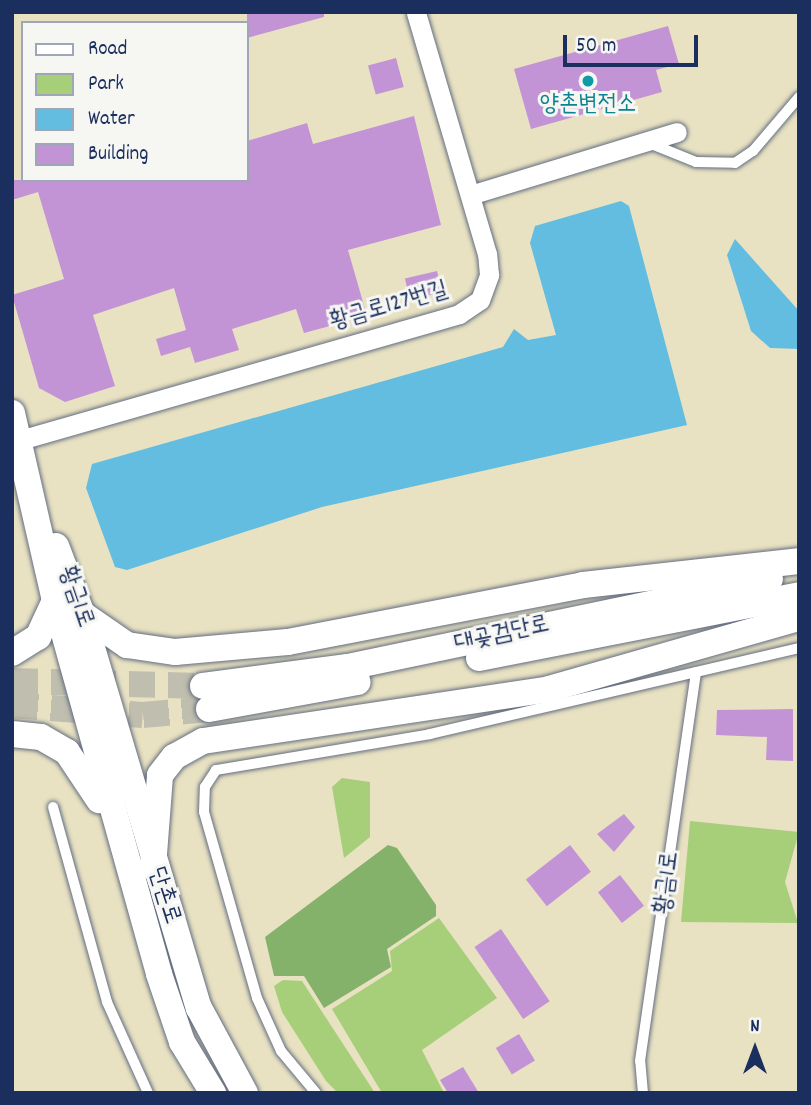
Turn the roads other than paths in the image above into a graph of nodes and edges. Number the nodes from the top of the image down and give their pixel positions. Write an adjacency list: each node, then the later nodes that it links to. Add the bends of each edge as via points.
1 (416, 12): 5 (street, 황금로127번길)
2 (799, 97): 4 (lane, via 753,151 735,163 696,162)
3 (677, 132): 4 (street)
4 (646, 141): 5 (street)
5 (470, 195): 7 (street, 황금로127번길, via 489,275 471,309)
6 (12, 413): 7 (main road, 황금1로)
7 (20, 440): 8 (main road, 황금1로)
8 (38, 506): 12 (main road, 황금1로); 13 (main road, 황금1로)
9 (799, 561): 13 (main road, via 583,585 288,642 175,652 127,645)
10 (799, 573): 11 (main road, 대곶검단로, via 206,698)
11 (799, 595)
12 (55, 601): 16 (main road, via 38,637); 18 (main road, 황금1로)
13 (82, 614): 18 (main road, 황금1로)
14 (799, 618): 19 (main road)
15 (799, 648): 17 (lane)
16 (12, 653)
17 (696, 672): 19 (lane); 28 (lane, 황금1로, via 640,1061)
18 (92, 690): 22 (main road, 단촌로); 23 (main road, 단촌로)
19 (569, 692): 23 (main road, via 203,741 174,757 160,775); 27 (lane, via 396,740 240,762 209,778 204,812 265,1021)
20 (12, 734): 22 (main road, via 41,737 67,752 87,775)
21 (53, 807): 24 (lane, via 107,1002)
22 (127, 856): 25 (main road, 단촌로, via 172,1017)
23 (153, 867): 26 (main road, 단촌로, via 206,1026)
24 (148, 1093)
25 (213, 1093)
26 (245, 1093)
27 (316, 1093)
28 (643, 1093)

